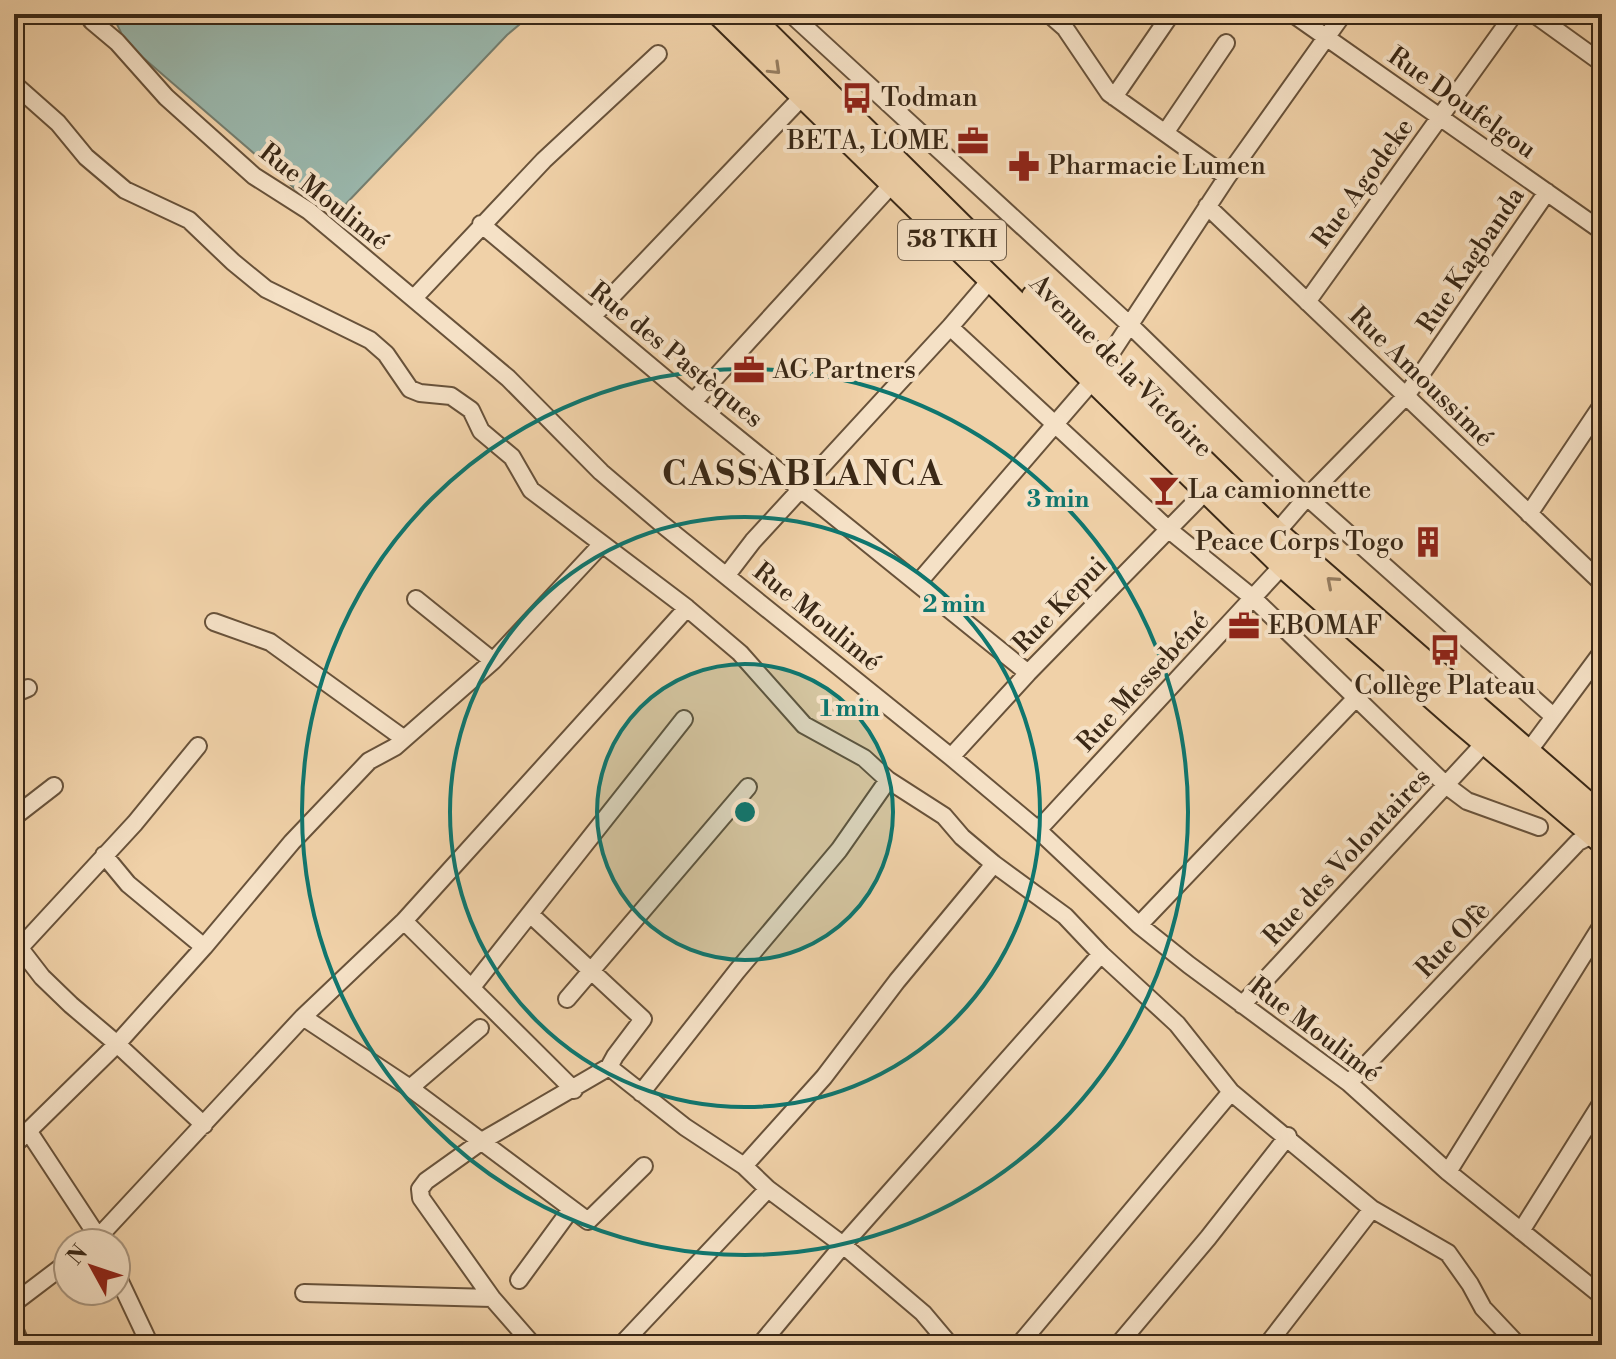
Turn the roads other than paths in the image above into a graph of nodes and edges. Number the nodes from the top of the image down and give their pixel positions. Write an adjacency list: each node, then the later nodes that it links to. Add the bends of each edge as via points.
1 (720, 14): 17 (highway, Avenue de la Victoire / 58 TKH, one-way to 17)
2 (747, 14): 11 (highway, Avenue de la Victoire / 58 TKH)
3 (788, 14): 11 (street); 31 (street)
4 (1049, 14): 18 (street)
5 (1171, 14): 18 (street)
6 (1293, 14): 12 (street, Rue Doufelgou)
7 (1343, 14): 12 (street)
8 (1514, 14): 19 (street, Rue Agodeke)
9 (1534, 14): 15 (street)
10 (93, 17): 28 (street, Rue Moulimé, via 166,97 254,176 309,211)
11 (769, 36): 33 (highway, Avenue de la Victoire / 58 TKH)
12 (1327, 37): 19 (street, Rue Doufelgou); 21 (street)
13 (1226, 43): 20 (street)
14 (658, 54): 25 (street)
15 (1602, 63)
16 (14, 84): 44 (street, via 125,190 189,220 266,289 370,340 410,389 451,396 471,410 481,431 512,457 531,490)
17 (803, 96): 22 (highway, Avenue de la Victoire / 58 TKH); 30 (street)
18 (1114, 97): 20 (street)
19 (1439, 118): 23 (street, Rue Doufelgou); 29 (street, Rue Agodeke)
20 (1165, 133): 21 (street)
21 (1227, 177): 24 (street)
22 (893, 183): 27 (highway, Avenue de la Victoire / 58 TKH); 35 (street)
23 (1547, 192): 26 (street, Rue Doufelgou); 34 (street, Rue Kagbanda)
24 (1207, 206): 29 (street, Rue Amoussimé); 31 (street)
25 (481, 224): 28 (street); 30 (street, Rue des Pastèques)
26 (1602, 231)
27 (992, 278): 32 (street); 33 (highway, Avenue de la Victoire / 58 TKH)
28 (414, 298): 46 (street, Rue Moulimé, via 508,378 601,472)
29 (1307, 302): 34 (street, Rue Amoussimé)
30 (592, 317): 35 (street, Rue des Pastèques)
31 (1131, 326): 33 (street); 40 (street)
32 (950, 327): 37 (street); 38 (street)
33 (1099, 372): 37 (street); 39 (highway, Avenue de la Victoire / 58 TKH); 43 (highway, Avenue de la Victoire / 58 TKH)
34 (1406, 396): 40 (street, Rue Kagbanda); 41 (street, Rue Amoussimé)
35 (693, 402): 38 (street, Rue des Pastèques)
36 (1602, 405): 41 (street)
37 (1054, 425): 42 (street); 47 (street)
38 (802, 489): 46 (street); 47 (street, Rue des Pastèques)
39 (1207, 490): 42 (street, Rue Kepui); 45 (highway, Avenue de la Victoire / 58 TKH)
40 (1307, 497): 43 (street, Rue Kagbanda); 57 (street)
41 (1529, 514): 48 (street, Rue Amoussimé)
42 (1168, 529): 49 (street); 55 (street, Rue Kepui)
43 (1276, 533): 59 (highway, Avenue de la Victoire / 58 TKH, one-way to 43)
44 (601, 545): 51 (street); 54 (street)
45 (1283, 565): 49 (street, Rue Messebéné); 59 (highway, Avenue de la Victoire / 58 TKH)
46 (727, 575): 62 (street, Rue Moulimé)
47 (918, 583): 55 (street, Rue des Pastèques)
48 (1602, 583)
49 (1253, 598): 56 (street); 70 (street, Rue Messebéné)
50 (416, 599): 54 (street)
51 (687, 608): 64 (street, via 740,653 804,725 864,758); 75 (street)
52 (214, 622): 60 (street, via 270,642)
53 (1602, 652): 57 (street)
54 (493, 661): 60 (street)
55 (1028, 673): 62 (street, Rue Kepui)
56 (1355, 699): 66 (street); 76 (street)
57 (1553, 716): 63 (street)
58 (684, 719): 74 (street)
59 (1492, 735): 63 (highway, Avenue de la Victoire / 58 TKH); 66 (street, Rue des Volontaires)
60 (403, 738): 78 (street, via 369,761 325,807)
61 (198, 746): 72 (street)
62 (951, 757): 70 (street, Rue Moulimé)
63 (1522, 760): 71 (highway, Avenue de la Victoire / 58 TKH)
64 (888, 780): 73 (street, via 944,816); 93 (street, via 839,850)
65 (54, 786): 68 (street)
66 (1447, 786): 69 (street, via 1467,801); 84 (street, Rue des Volontaires)
67 (748, 787): 81 (street)
68 (14, 817)
69 (1539, 827)
70 (1038, 830): 76 (street, Rue Moulimé)
71 (1599, 830): 89 (street, Rue Ofè, via 1578,842)
72 (104, 855): 78 (street, via 128,884); 79 (street)
73 (994, 864): 80 (street, via 1065,916); 101 (street, via 824,1077)
74 (530, 914): 81 (street); 82 (street)
75 (404, 921): 82 (street); 85 (street)
76 (1139, 925): 84 (street, Rue Moulimé)
77 (1602, 925): 102 (street)
78 (204, 947): 87 (street)
79 (16, 948): 87 (street)
80 (1101, 954): 92 (street, via 1177,1024); 109 (street)
81 (591, 970): 83 (street); 88 (street, via 643,1019)
82 (472, 987): 91 (street)
83 (567, 999)
84 (1242, 1005): 89 (street, Rue Moulimé)
85 (303, 1017): 90 (street); 95 (street)
86 (480, 1028): 90 (street)
87 (117, 1044): 95 (street); 96 (street)
88 (609, 1067): 91 (street); 93 (street)
89 (1349, 1083): 102 (street, Rue Moulimé)
90 (410, 1088): 98 (street)
91 (574, 1090): 98 (street)
92 (1231, 1092): 97 (street); 124 (street)
93 (641, 1093): 101 (street)
94 (1602, 1102): 108 (street)
95 (204, 1125): 107 (street)
96 (29, 1132): 99 (street); 106 (street)
97 (1288, 1136): 105 (street); 125 (street)
98 (482, 1141): 104 (street); 114 (street, via 420,1189 421,1198)
99 (14, 1145)
100 (644, 1166): 104 (street, via 591,1220)
101 (744, 1166): 103 (street)
102 (1448, 1172): 108 (street, Rue Moulimé)
103 (768, 1189): 109 (street); 118 (street)
104 (571, 1209): 111 (street)
105 (1372, 1209): 126 (street); 127 (street, via 1448,1253 1483,1308)
106 (89, 1227)
107 (111, 1227)
108 (1521, 1231): 112 (street, Rue Moulimé)
109 (843, 1245): 122 (street); 123 (street, via 923,1313)
110 (52, 1274): 115 (street)
111 (519, 1280)
112 (1601, 1292)
113 (304, 1293): 114 (street)
114 (492, 1298): 121 (street)
115 (14, 1303)
116 (132, 1307): 120 (street)
117 (14, 1328): 119 (street)
118 (624, 1342)
119 (21, 1345)
120 (150, 1345)
121 (533, 1345)
122 (760, 1345)
123 (950, 1345)
124 (1019, 1345)
125 (1118, 1345)
126 (1267, 1345)
127 (1518, 1345)

